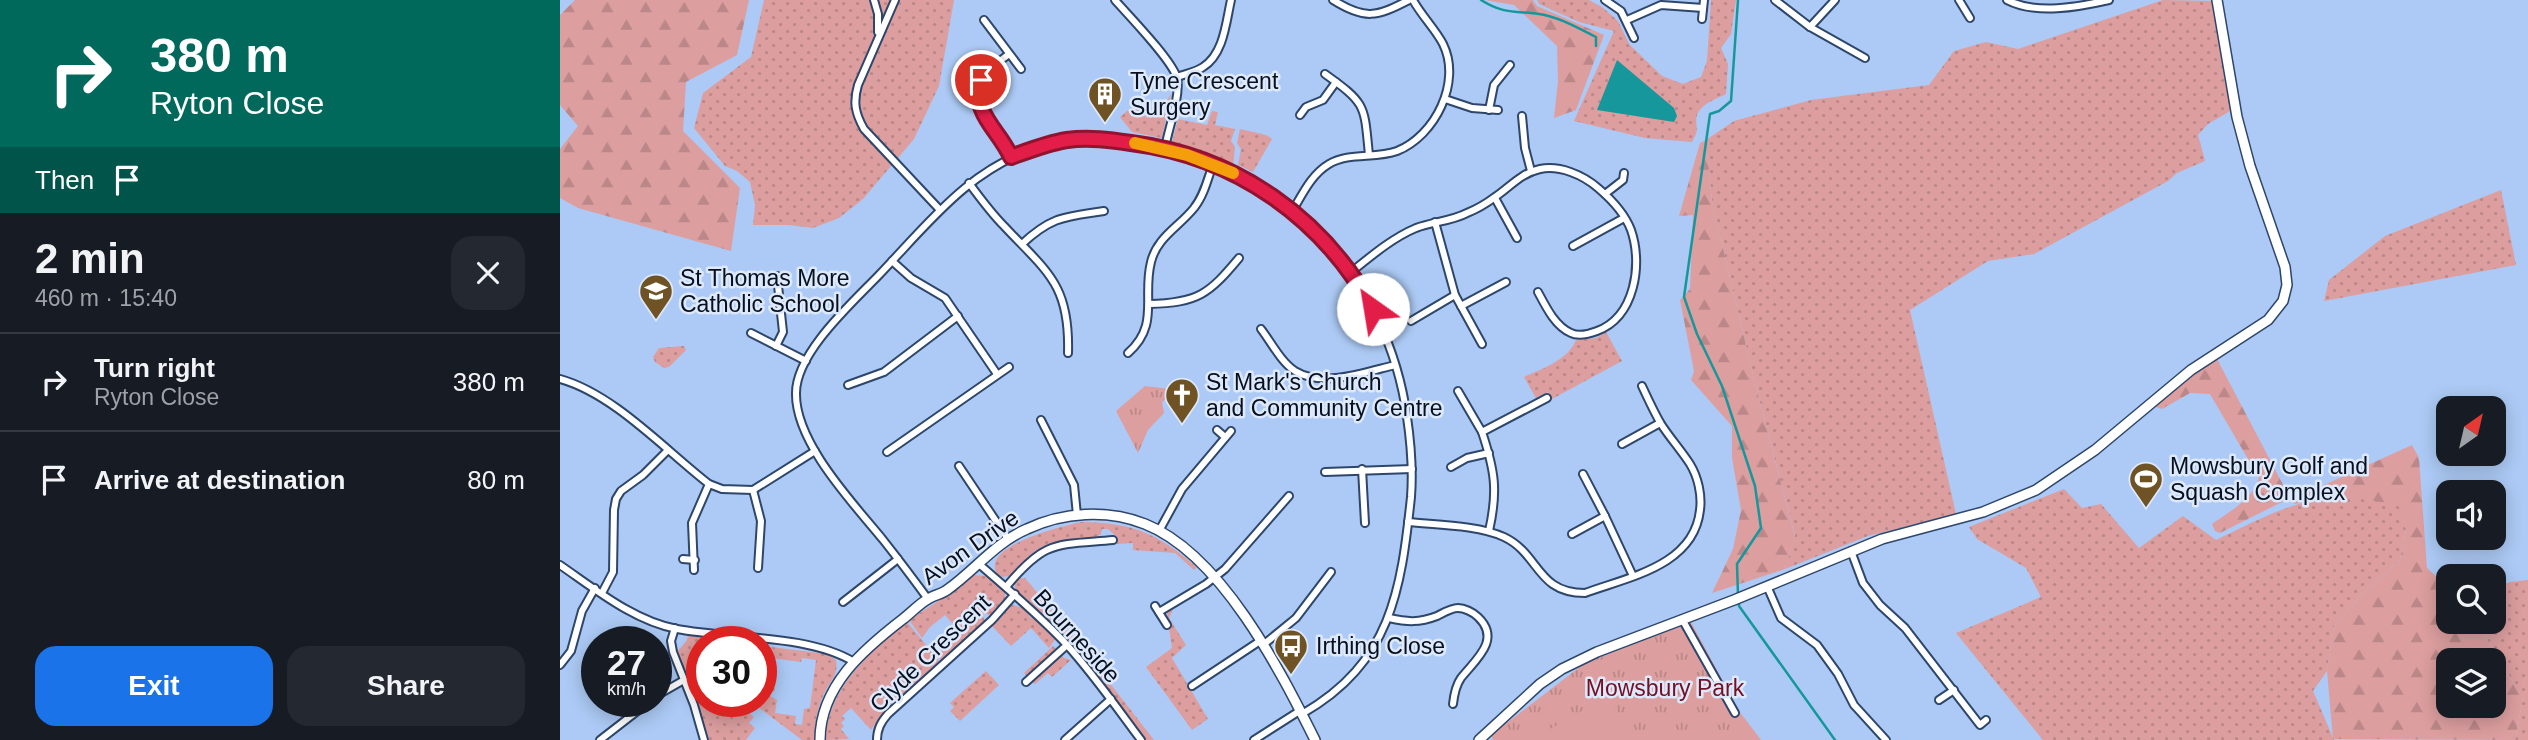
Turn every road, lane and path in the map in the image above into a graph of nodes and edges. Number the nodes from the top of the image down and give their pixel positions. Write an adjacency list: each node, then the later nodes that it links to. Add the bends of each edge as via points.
1 (874, 0): 21 (street)
2 (895, 0): 21 (street)
3 (1115, 0): 28 (street)
4 (1231, 0): 28 (street, via 1216,54 1204,66)
5 (1333, 0): 6 (street, via 1371,15)
6 (1411, 0): 30 (street, via 1444,45 1450,74)
7 (1605, 0): 18 (street)
8 (1704, 0): 15 (street)
9 (1775, 0): 20 (street)
10 (1835, 0): 20 (street)
11 (1959, 0): 16 (street)
12 (2007, 0): 13 (street, via 2034,8)
13 (2109, 0)
14 (2217, 0): 117 (main road, via 2237,117 2285,267 2287,285 2278,310 2191,370 2095,450 2036,490 1983,512)
15 (1703, 8): 17 (street); 18 (street, via 1661,5)
16 (1970, 18)
17 (1702, 19)
18 (1627, 20): 22 (street)
19 (989, 23): 23 (street)
20 (1810, 27): 24 (street)
21 (878, 38): 44 (street, via 854,99 856,114 864,129)
22 (1634, 38)
23 (1009, 54): 26 (street); 37 (street, via 986,72 979,89 985,118)
24 (1866, 58)
25 (1510, 65): 31 (street, via 1494,85)
26 (1021, 69)
27 (1325, 74): 29 (street)
28 (1177, 76): 35 (street)
29 (1336, 82): 33 (street, via 1323,100); 36 (street, via 1363,108)
30 (1445, 99): 31 (street); 36 (street, via 1421,135 1409,144 1383,155)
31 (1489, 110): 32 (street)
32 (1498, 110)
33 (1300, 115)
34 (1522, 116): 39 (street)
35 (1165, 148): 37 (street, via 1104,139 1070,140); 38 (street)
36 (1369, 155): 45 (street, via 1331,163 1312,178)
37 (1011, 157): 41 (street)
38 (1213, 164): 45 (street, via 1268,191); 59 (street, via 1194,209 1157,248 1151,262)
39 (1531, 171): 42 (street, via 1570,172); 43 (street)
40 (1625, 179): 42 (street)
41 (969, 183): 44 (street); 50 (street)
42 (1605, 194): 47 (street)
43 (1495, 198): 48 (street, via 1465,215); 49 (street)
44 (940, 210): 53 (street)
45 (1293, 210): 54 (street)
46 (1104, 211): 50 (street, via 1049,222)
47 (1624, 218): 51 (street); 57 (street, via 1634,242 1636,273 1628,300 1614,321 1591,333 1570,333 1553,318)
48 (1435, 222): 54 (street, via 1398,238); 58 (street)
49 (1517, 238)
50 (1022, 244): 67 (street, via 1060,295)
51 (1573, 246)
52 (1239, 258): 59 (street, via 1204,294 1185,302)
53 (892, 261): 61 (street, via 945,299); 73 (street, via 832,325)
54 (1350, 272): 74 (street, via 1382,325)
55 (777, 276): 70 (street, via 783,332)
56 (1506, 282): 60 (street)
57 (1538, 292)
58 (1455, 295): 60 (street); 62 (street)
59 (1149, 304): 68 (street)
60 (1461, 306): 69 (street)
61 (958, 316): 77 (street); 79 (street, via 884,372)
62 (1411, 321)
63 (1261, 329): 74 (street, via 1288,365 1310,377 1328,379)
64 (751, 332): 70 (street)
65 (1134, 334): 68 (street)
66 (1059, 336): 67 (street)
67 (1068, 336): 72 (street)
68 (1141, 339): 71 (street)
69 (1482, 344)
70 (776, 346): 73 (street)
71 (1128, 353)
72 (1068, 354)
73 (806, 361): 93 (street, via 796,393)
74 (1395, 365): 100 (street, via 1404,392)
75 (1009, 368): 77 (street)
76 (853, 373): 79 (street)
77 (997, 374): 90 (street)
78 (560, 379): 92 (street, via 618,410)
79 (856, 383): 80 (street)
80 (848, 385)
81 (1642, 386): 85 (street)
82 (1458, 391): 88 (street)
83 (1547, 398): 88 (street)
84 (1041, 420): 108 (street, via 1074,485)
85 (1660, 423): 91 (street); 128 (street, via 1697,480 1699,519 1678,553)
86 (1217, 430): 89 (street)
87 (1231, 431): 89 (street)
88 (1482, 432): 96 (street)
89 (1225, 437): 112 (street, via 1182,489)
90 (898, 444): 94 (street); 95 (street)
91 (1622, 444)
92 (668, 450): 103 (street); 132 (street, via 616,499 613,572)
93 (815, 451): 104 (street); 120 (street)
94 (887, 452)
95 (903, 452)
96 (1489, 453): 98 (street); 113 (street, via 1495,486)
97 (959, 466): 115 (street)
98 (1451, 467)
99 (1362, 469): 100 (street); 101 (street); 107 (street)
100 (1412, 469): 110 (street)
101 (1325, 472)
102 (1583, 474): 109 (street)
103 (709, 484): 104 (street); 121 (street, via 692,523)
104 (753, 490): 118 (street, via 761,521)
105 (1289, 496): 129 (street)
106 (1356, 510): 107 (street)
107 (1364, 510): 111 (street)
108 (1077, 515): 112 (main road, Avon Drive, via 1128,518); 115 (main road, Avon Drive, via 1053,519)
109 (1605, 516): 114 (street); 128 (street)
110 (1408, 522): 113 (street); 136 (street)
111 (1365, 523)
112 (1159, 531): 129 (main road, Avon Drive, via 1197,558)
113 (1489, 531): 128 (street, via 1514,543 1548,581 1564,591 1585,593)
114 (1572, 534)
115 (1008, 539): 123 (main road, Avon Drive)
116 (1113, 540): 131 (street, Avon Drive, via 1043,550)
117 (1851, 551): 130 (main road); 148 (street, via 1863,583)
118 (759, 558): 122 (street); 125 (street)
119 (682, 559): 121 (street)
120 (898, 559): 134 (street); 135 (street)
121 (695, 560): 126 (street)
122 (769, 560)
123 (979, 564): 131 (street, Bourneside); 134 (main road, Avon Drive, via 946,591)
124 (560, 565): 132 (street)
125 (758, 568)
126 (694, 570)
127 (1331, 572): 140 (street, via 1296,618)
128 (1633, 576)
129 (1214, 578): 138 (street, via 1157,609); 140 (main road, Avon Drive)
130 (1767, 586): 137 (main road); 165 (street, via 1781,618 1817,645 1854,705)
131 (1006, 587): 133 (street, Bourneside)
132 (599, 591): 139 (street, via 644,618); 143 (street, via 582,611 571,651)
133 (1014, 594): 141 (street, Bourneside); 159 (street, Clyde Crescent, via 992,620 888,713)
134 (928, 599): 142 (main road, Avon Drive)
135 (843, 602)
136 (1389, 618): 151 (street, via 1412,623 1458,608 1480,618 1486,629 1485,649 1461,678); 152 (street, via 1351,678 1324,702)
137 (1682, 619): 153 (street); 164 (main road, via 1562,669 1522,698)
138 (1167, 625)
139 (675, 628): 142 (street, via 830,649); 144 (street, via 671,641)
140 (1262, 643): 146 (street); 152 (main road, Avon Drive)
141 (1067, 645): 145 (street); 149 (street, Bourneside)
142 (854, 662): 158 (main road, Avon Drive, via 831,693)
143 (560, 665)
144 (684, 680): 147 (street); 157 (street)
145 (1026, 682)
146 (1192, 686)
147 (672, 687)
148 (1954, 690): 150 (street); 155 (street, via 1980,724)
149 (1111, 699): 160 (street); 161 (street, Bourneside)
150 (1938, 700)
151 (1453, 704)
152 (1301, 712): 162 (street); 163 (main road, Avon Drive)
153 (1735, 713)
154 (630, 717): 156 (street)
155 (1986, 720)
156 (600, 740)
157 (704, 740)
158 (820, 740)
159 (877, 740)
160 (1065, 740)
161 (1141, 740)
162 (1254, 740)
163 (1315, 740)
164 (1479, 740)
165 (1886, 740)

